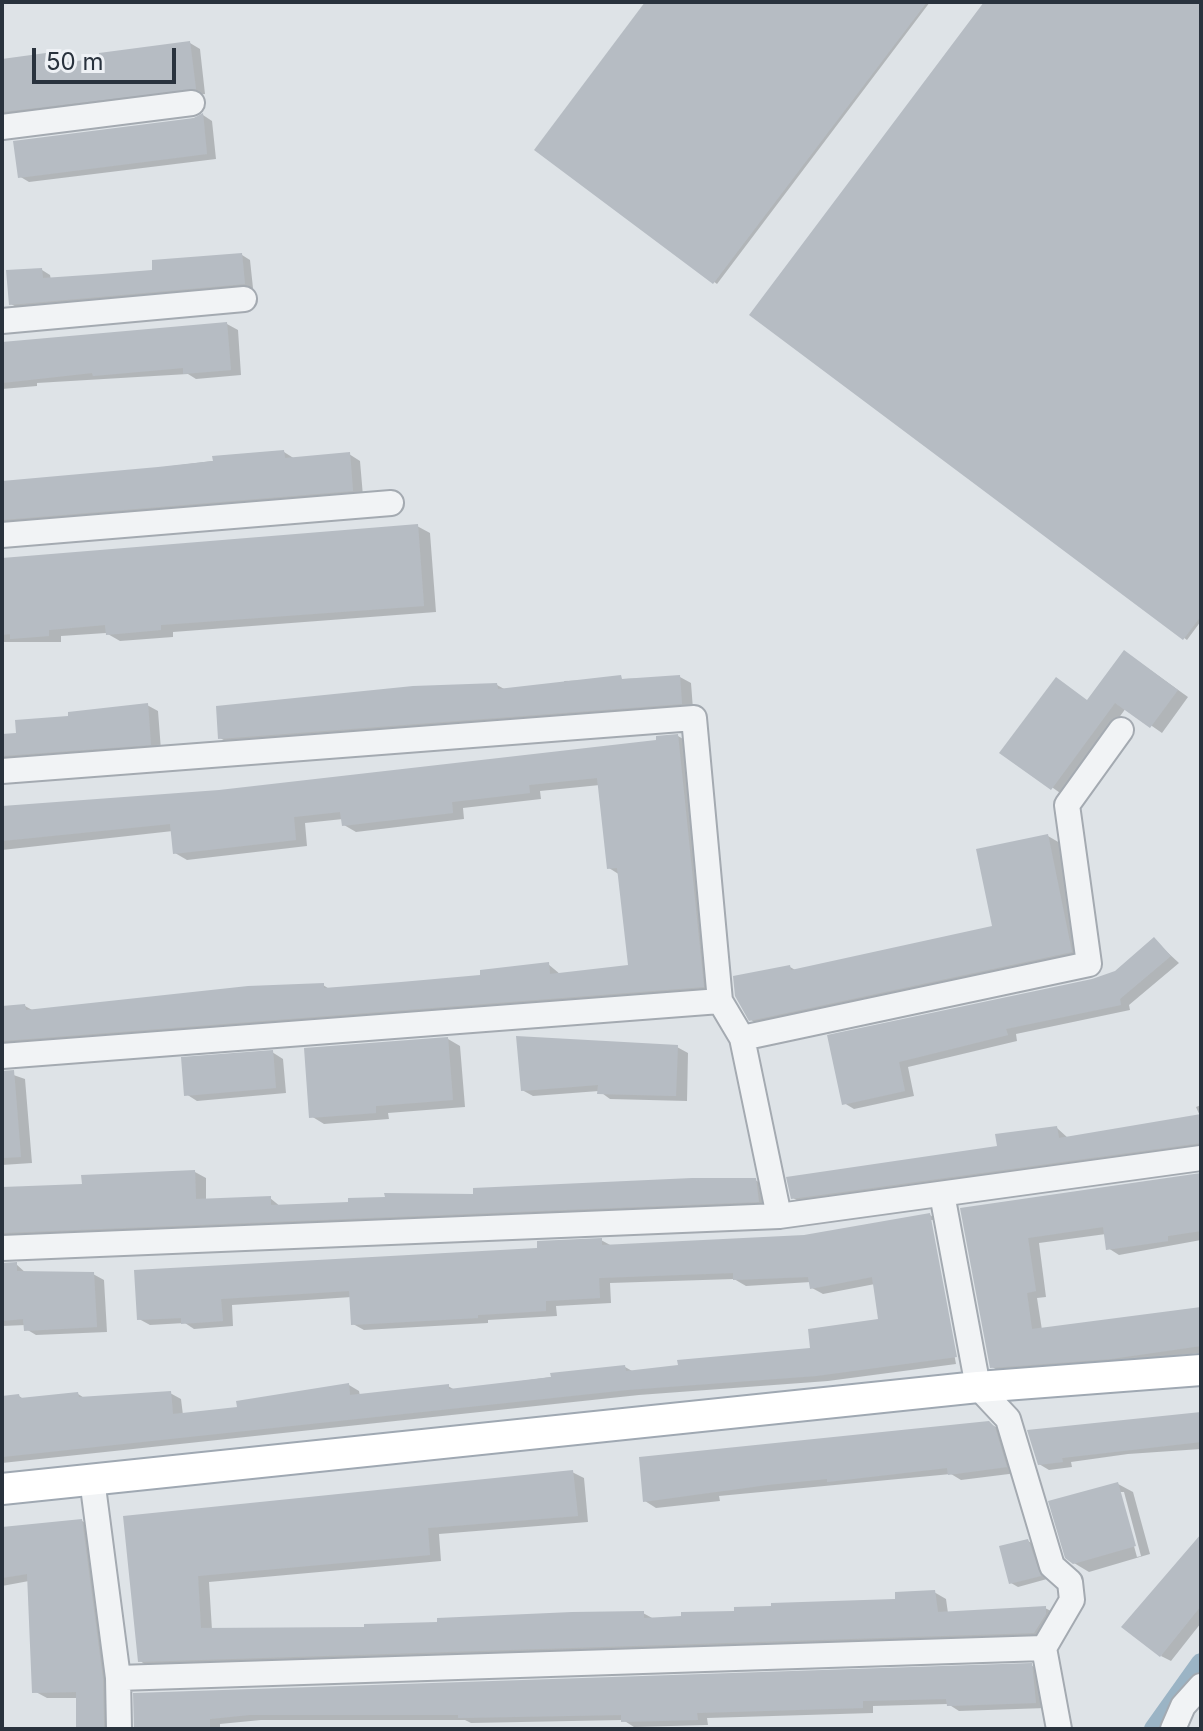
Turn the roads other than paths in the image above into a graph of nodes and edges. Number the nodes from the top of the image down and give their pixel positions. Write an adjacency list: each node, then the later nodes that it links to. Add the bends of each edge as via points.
1 (192, 103): 2 (street)
2 (2, 127)
3 (244, 299): 4 (street)
4 (2, 321)
5 (391, 503): 6 (street)
6 (2, 535)
7 (1121, 730): 10 (street, via 1067,805 1089,964)
8 (2, 771): 9 (street, via 694,718)
9 (720, 1001): 10 (street); 11 (street)
10 (742, 1038): 14 (street)
11 (2, 1056)
12 (1201, 1158): 13 (street)
13 (942, 1194): 14 (street); 17 (street)
14 (779, 1216): 15 (street)
15 (2, 1248)
16 (1201, 1370): 17 (main road)
17 (978, 1387): 18 (main road); 20 (street, via 1008,1419 1052,1566 1070,1582 1072,1600)
18 (92, 1479): 19 (main road); 21 (street)
19 (2, 1489)
20 (1044, 1648): 21 (street); 24 (street)
21 (118, 1678): 23 (street)
22 (1201, 1686): 25 (street, via 1183,1706)
23 (119, 1729)
24 (1059, 1729)
25 (1173, 1729)

